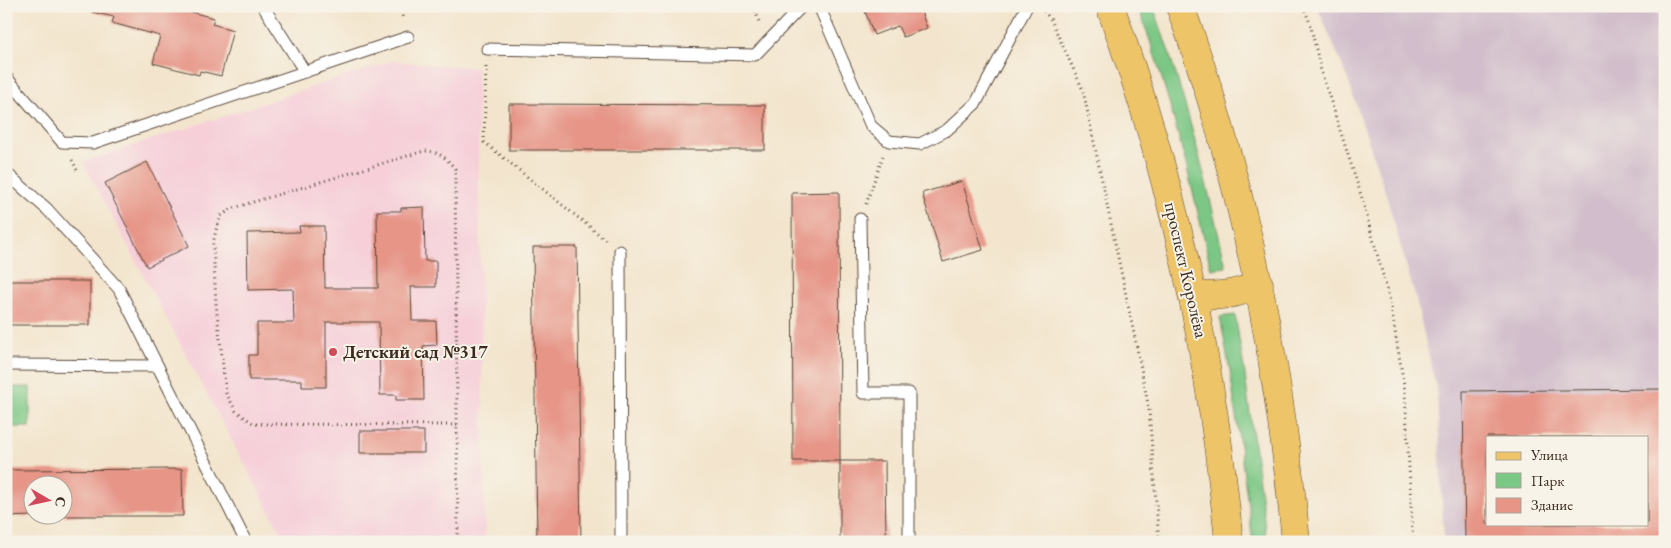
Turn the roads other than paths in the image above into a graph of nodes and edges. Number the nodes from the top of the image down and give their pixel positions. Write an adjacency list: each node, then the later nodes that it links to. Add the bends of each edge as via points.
1 (263, 6): 9 (lane)
2 (802, 6): 8 (lane, via 755,55)
3 (818, 6): 4 (lane, via 871,126 889,141 920,144 947,130 976,103)
4 (1027, 6)
5 (1110, 6): 15 (main road, проспект Королёва, via 1154,137)
6 (1180, 6): 14 (main road, via 1220,126)
7 (408, 37): 9 (lane)
8 (487, 49)
9 (305, 72): 10 (lane, via 93,143 62,142)
10 (6, 78)
11 (6, 173): 17 (lane, via 47,209 118,289)
12 (860, 220): 20 (lane, via 863,393 908,393)
13 (620, 251): 19 (lane)
14 (1259, 284): 15 (main road, via 1244,292 1226,295); 22 (main road, via 1278,391)
15 (1193, 295): 21 (main road, проспект Королёва, via 1212,396)
16 (6, 365): 17 (lane)
17 (158, 366): 18 (lane)
18 (246, 542)
19 (621, 542)
20 (909, 542)
21 (1229, 542)
22 (1296, 542)

